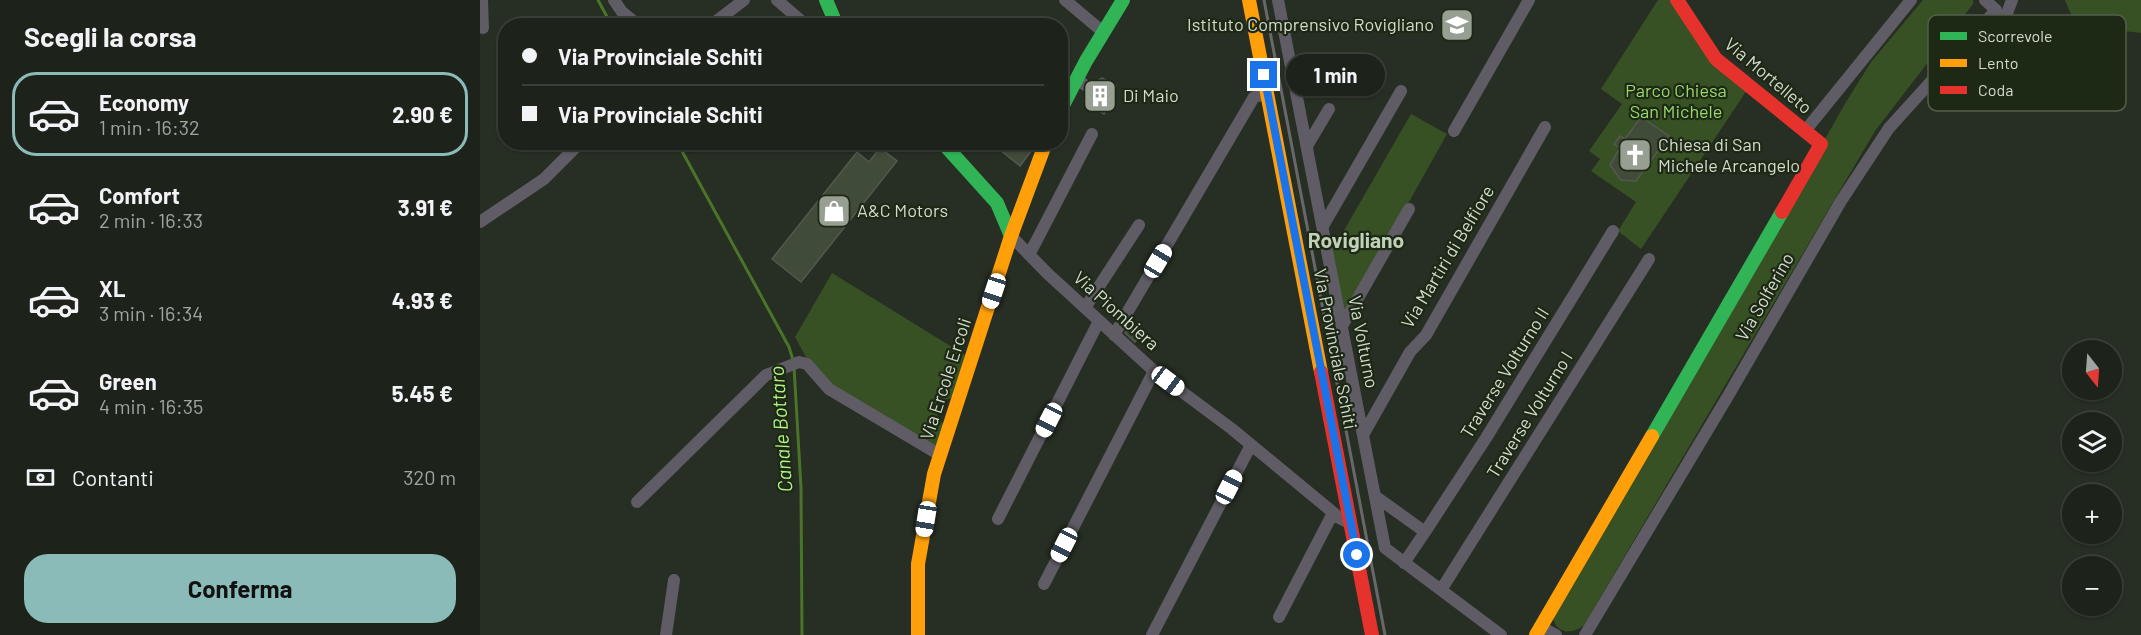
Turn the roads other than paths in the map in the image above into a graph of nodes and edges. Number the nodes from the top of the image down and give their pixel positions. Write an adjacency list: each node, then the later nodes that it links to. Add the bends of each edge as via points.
1 (483, 0): 19 (street)
2 (614, 0): 15 (street)
3 (744, 0): 16 (street)
4 (777, 0): 17 (street)
5 (826, 0): 18 (street)
6 (1065, 0): 20 (street)
7 (1123, 0): 20 (street)
8 (1249, 0): 25 (street, Via Provinciale Schiti)
9 (1278, 0): 33 (street, Via Volturno)
10 (1529, 0): 30 (street)
11 (1677, 0): 29 (street, Via Mortelleto, via 1716,59)
12 (1911, 0): 29 (street)
13 (1984, 0): 14 (street, Via Solferino, via 1996,10)
14 (1992, 15)
15 (629, 18)
16 (720, 18)
17 (798, 18)
18 (834, 18)
19 (483, 28)
20 (1103, 32): 21 (street)
21 (1077, 80): 23 (street); 26 (street)
22 (1928, 86): 71 (street, Via Solferino, via 1890,128 1841,201)
23 (1093, 90)
24 (1401, 91): 40 (street)
25 (1267, 94): 48 (street, via 1254,97); 57 (street, Via Provinciale Schiti)
26 (1068, 96)
27 (1329, 109): 33 (street)
28 (1545, 127): 50 (street, Via Martiri di Belfiore, via 1426,335 1410,352)
29 (1805, 131): 32 (street, Via Mortelleto)
30 (1454, 132)
31 (1092, 134): 43 (street)
32 (1821, 144): 64 (street, Via Solferino)
33 (1307, 146): 40 (street, Via Volturno)
34 (575, 150): 38 (street, via 544,179)
35 (949, 150): 42 (street, Via Piombiera, via 997,203)
36 (1043, 150): 42 (street, Via Ercole Ercoli)
37 (1409, 209): 47 (street)
38 (480, 222)
39 (1139, 225): 45 (street)
40 (1323, 226): 47 (street, Via Volturno)
41 (1613, 231): 58 (street, Traverse Volturno II)
42 (1011, 236): 43 (street, Via Piombiera); 52 (street, Via Ercole Ercoli)
43 (1029, 255): 45 (street, Via Piombiera)
44 (1649, 259): 62 (street, Traverse Volturno I)
45 (1085, 308): 46 (street, Via Piombiera)
46 (1099, 321): 48 (street, Via Piombiera); 56 (street)
47 (1342, 326): 50 (street, Via Volturno)
48 (1114, 335): 49 (street, Via Piombiera)
49 (1154, 371): 51 (street, Via Piombiera); 61 (street)
50 (1363, 435): 53 (street, Via Volturno)
51 (1251, 445): 55 (street, Via Piombiera); 67 (street)
52 (940, 455): 54 (street, via 829,389 807,364 799,362 766,375); 66 (street, Via Ercole Ercoli, via 933,474 918,564)
53 (1375, 496): 58 (street); 59 (street, Via Volturno, via 1384,548)
54 (637, 502)
55 (1333, 513): 57 (street, Via Piombiera); 63 (street)
56 (998, 519)
57 (1351, 524): 68 (street, Via Provinciale Schiti)
58 (1425, 532): 59 (street, Traverse Volturno II)
59 (1404, 563): 62 (street, Via Volturno)
60 (674, 580): 65 (street)
61 (1044, 584)
62 (1441, 590): 69 (street, Via Volturno)
63 (1278, 617)
64 (1538, 631): 70 (street)
65 (666, 635)
66 (918, 635)
67 (1152, 635)
68 (1372, 635)
69 (1501, 635)
70 (1556, 635)
71 (1585, 635)

